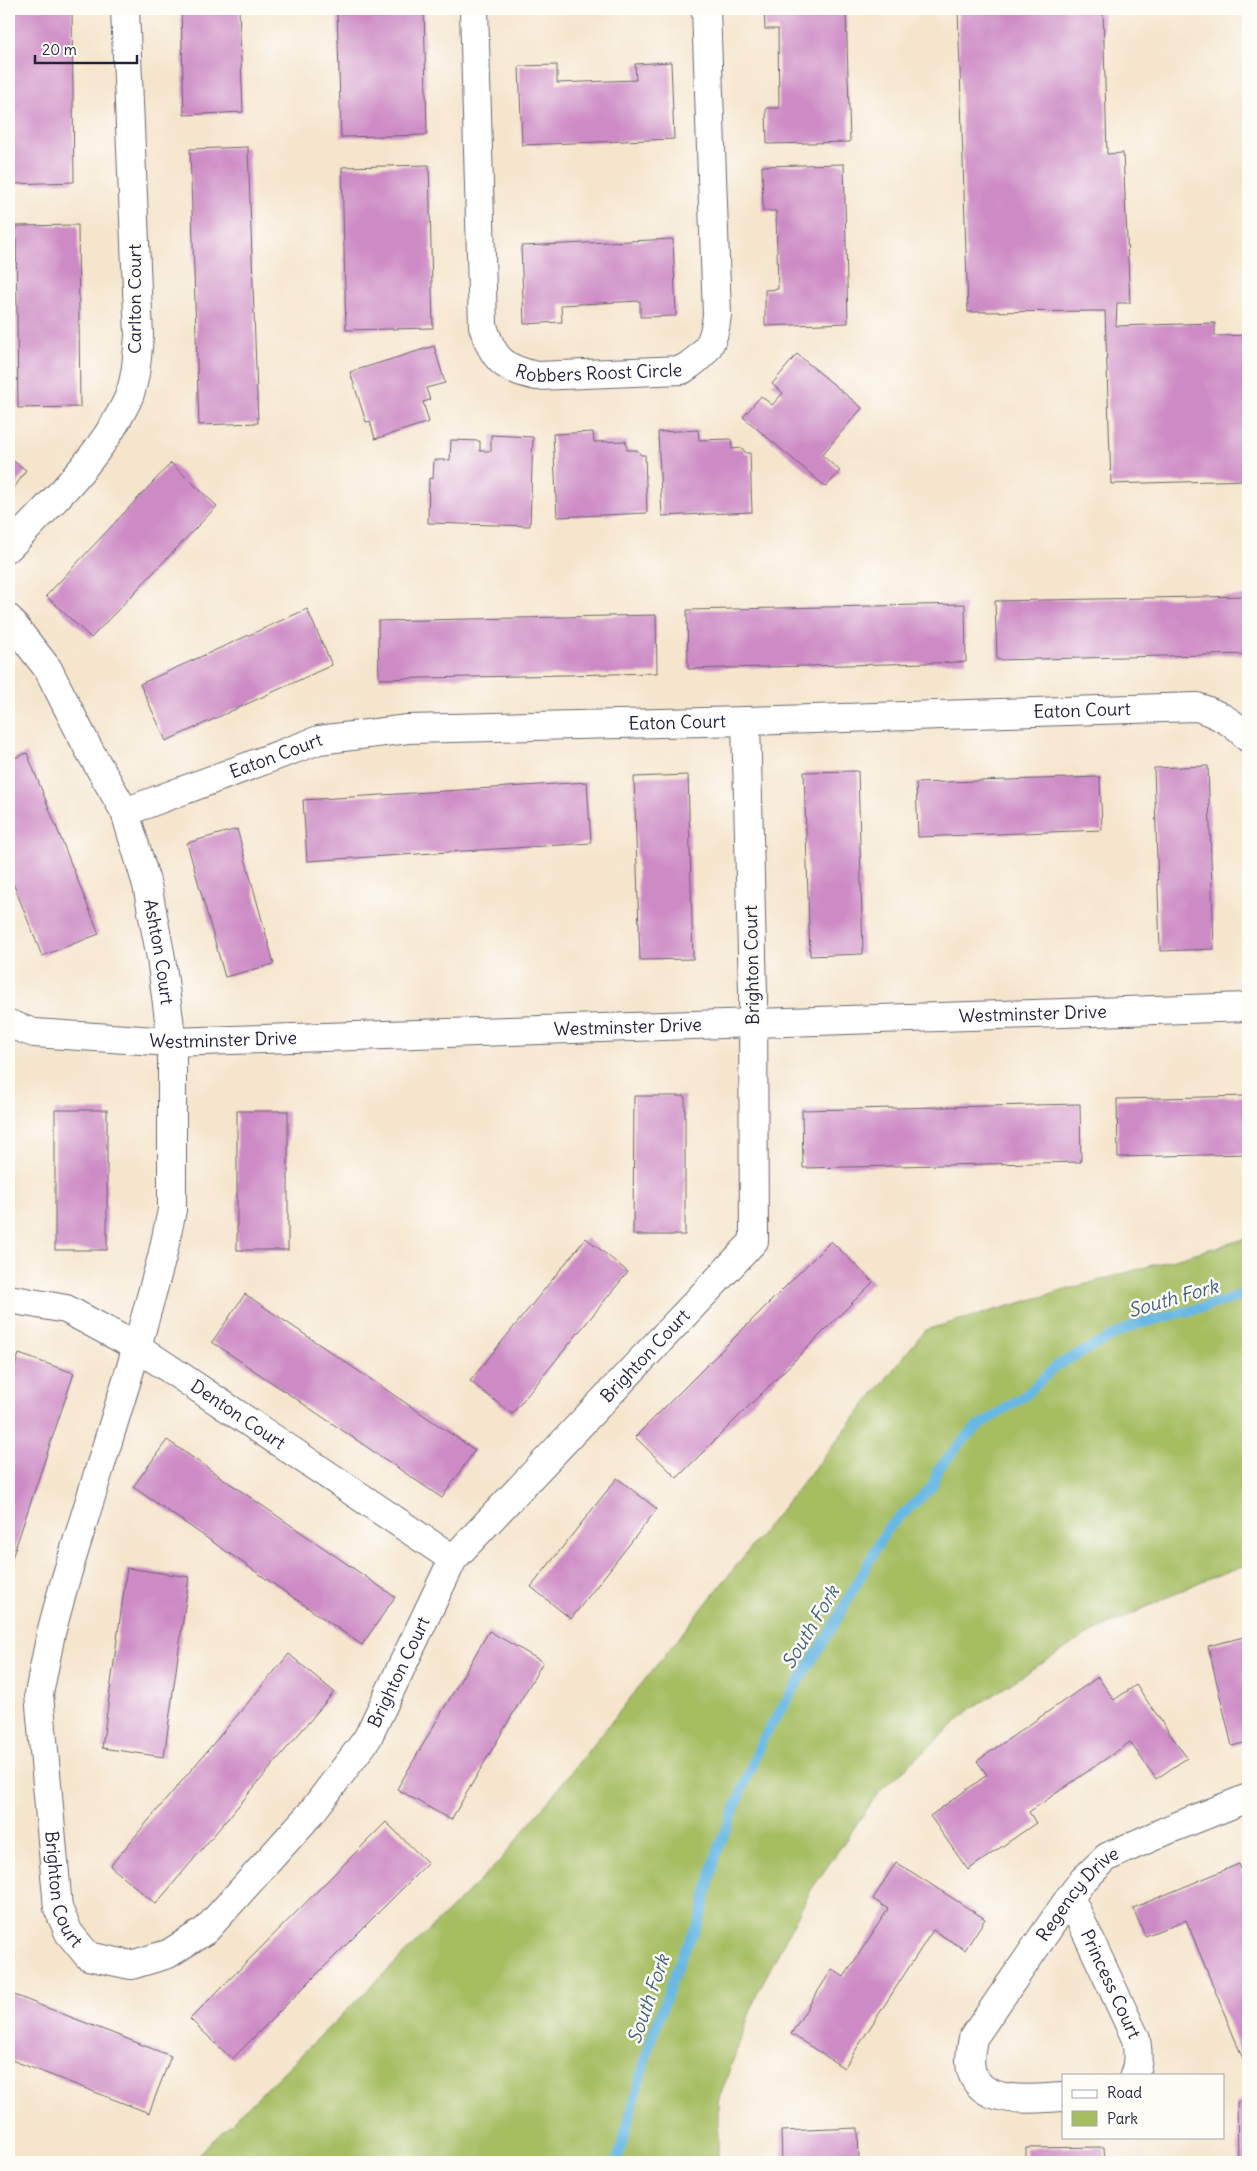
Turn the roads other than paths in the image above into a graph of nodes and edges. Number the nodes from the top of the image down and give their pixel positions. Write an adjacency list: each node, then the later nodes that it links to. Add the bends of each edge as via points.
1 (125, 9): 4 (street, Carlton Court, via 139,336 135,370 128,400 103,439 68,487)
2 (474, 9): 3 (street, Robbers Roost Circle, via 483,326 489,347 499,360 517,372 537,376 682,370 698,360 715,335 717,315)
3 (706, 9)
4 (9, 546)
5 (9, 619): 8 (street, Ashton Court, via 48,669)
6 (746, 722): 7 (street, Eaton Court, via 1197,707 1220,715); 8 (street, Eaton Court, via 408,729 319,740); 10 (street, Brighton Court)
7 (1244, 733)
8 (125, 812): 12 (street, Ashton Court, via 147,885)
9 (1248, 1007): 10 (street, Westminster Drive)
10 (753, 1022): 12 (street, Westminster Drive); 15 (street, Brighton Court, via 754,1241)
11 (9, 1024): 12 (street, Westminster Drive, via 34,1032)
12 (172, 1042): 14 (street, Ashton Court, via 172,1210)
13 (9, 1299): 14 (street, Denton Court, via 66,1309)
14 (137, 1347): 15 (street, Denton Court); 15 (street, Brighton Court, via 50,1633 39,1694 58,1908 69,1933 88,1956 131,1964 168,1954 206,1930 263,1869 367,1739)
15 (453, 1559)
16 (1248, 1798): 17 (street, Regency Drive, via 1107,1857)
17 (1070, 1897): 18 (street, Princess Court, via 1136,2039 1138,2055); 19 (street, Regency Drive, via 973,2038 970,2059 972,2074 984,2088 997,2096 1015,2099)
18 (1134, 2074)
19 (1062, 2097)

